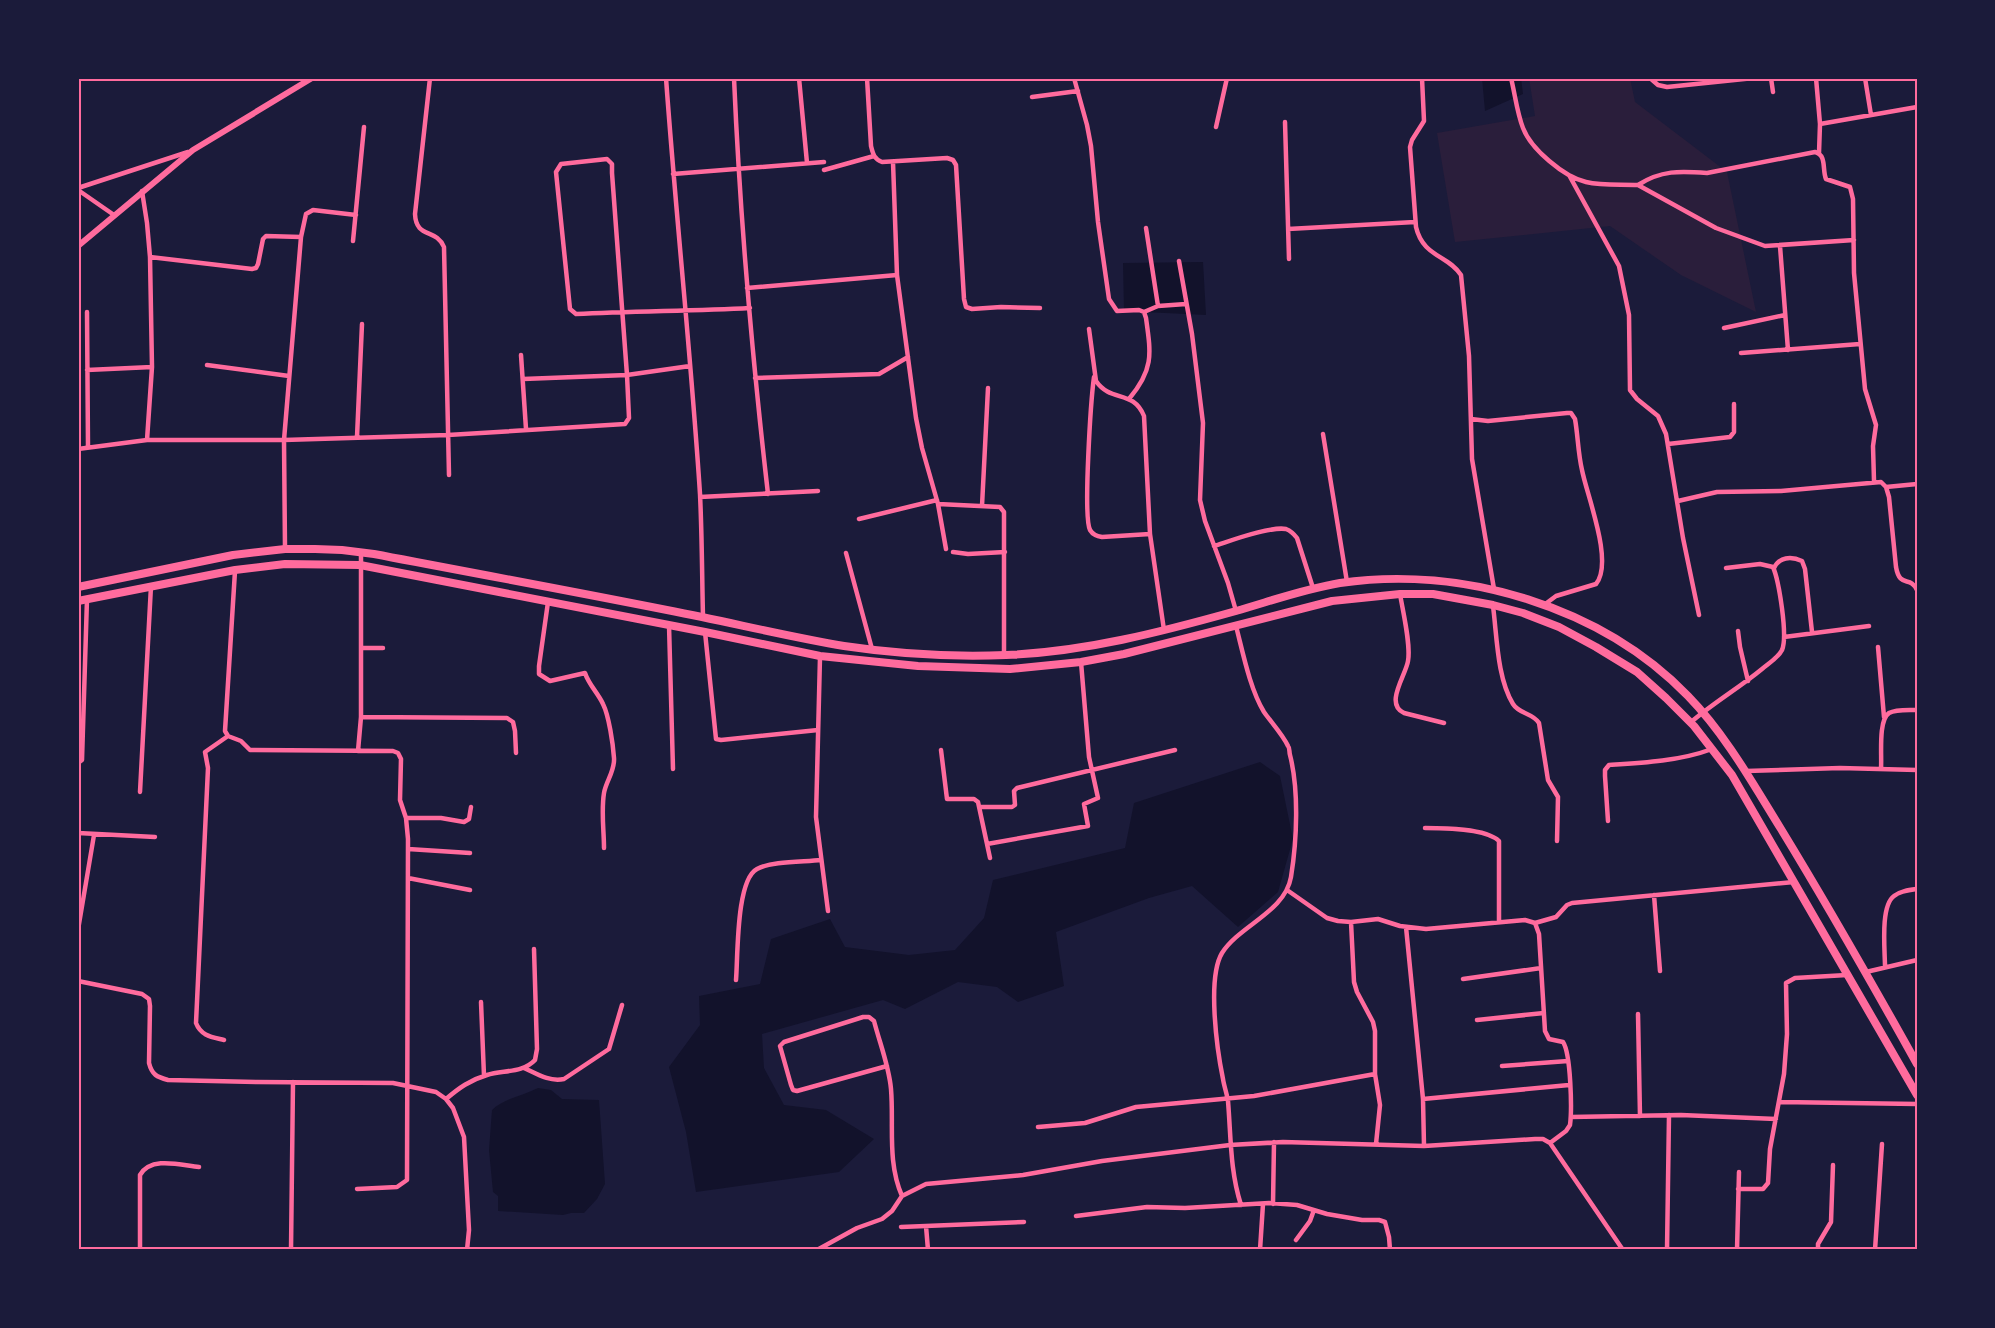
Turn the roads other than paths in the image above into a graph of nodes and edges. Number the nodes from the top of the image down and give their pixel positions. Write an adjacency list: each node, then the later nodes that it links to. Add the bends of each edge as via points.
1 (312, 78): 25 (street)
2 (430, 78): 85 (street, via 415,224 437,236 444,248)
3 (666, 78): 33 (street)
4 (734, 78): 31 (street)
5 (799, 78): 30 (street)
6 (867, 78): 27 (street)
7 (1074, 78): 16 (street)
8 (1227, 78): 24 (street)
9 (1422, 78): 40 (street, via 1424,121 1410,147)
10 (1511, 78): 34 (street, via 1526,136)
11 (1650, 78): 12 (street, via 1667,87)
12 (1754, 78)
13 (1771, 78): 17 (street)
14 (1816, 78): 22 (street)
15 (1865, 78): 20 (street)
16 (1078, 91): 18 (street); 60 (street, via 1091,146 1109,298 1117,311)
17 (1773, 92)
18 (1032, 97)
19 (1917, 107): 20 (street)
20 (1871, 114): 22 (street)
21 (1285, 123): 42 (street)
22 (1820, 124): 26 (street)
23 (364, 127): 39 (street)
24 (1216, 127)
25 (193, 150): 36 (street); 37 (street)
26 (1819, 153): 35 (street, via 1707,172 1669,172); 44 (street, via 1826,179 1852,190)
27 (874, 156): 29 (street, via 882,162); 32 (street)
28 (824, 162): 30 (street)
29 (893, 162): 51 (street); 56 (street, via 947,158 956,165 966,307)
30 (807, 163): 31 (street)
31 (738, 169): 33 (street); 52 (street)
32 (824, 171)
33 (673, 174): 59 (street)
34 (1569, 175): 35 (street, via 1592,183); 89 (street, via 1619,266 1629,315 1630,390 1658,416)
35 (1638, 185): 47 (street, via 1716,228 1765,246)
36 (78, 189): 38 (street)
37 (142, 191): 38 (street); 48 (street)
38 (114, 215): 46 (street)
39 (356, 215): 43 (street, via 308,211); 45 (street)
40 (1415, 222): 42 (street); 82 (street, via 1425,246 1461,275)
41 (1146, 228): 54 (street)
42 (1288, 229): 49 (street)
43 (301, 237): 48 (street, via 266,236 256,268); 76 (street)
44 (1854, 240): 47 (street); 65 (street)
45 (353, 242)
46 (78, 246)
47 (1780, 246): 61 (street)
48 (150, 257): 72 (street)
49 (1289, 259)
50 (1179, 261): 53 (street)
51 (897, 275): 52 (street); 69 (street)
52 (747, 288): 55 (street)
53 (1186, 304): 54 (street); 104 (street, via 1203,423 1200,500)
54 (1158, 306): 60 (street)
55 (750, 308): 59 (street); 77 (street)
56 (1040, 308)
57 (87, 312): 73 (street)
58 (622, 312): 58 (street, via 576,314 570,309 556,172 561,164 608,159 612,164); 59 (street); 74 (street)
59 (687, 312): 71 (street)
60 (1144, 312): 80 (street, via 1149,366)
61 (1785, 315): 63 (street); 66 (street)
62 (362, 324): 86 (street)
63 (1724, 328)
64 (1089, 329): 75 (street)
65 (1860, 344): 66 (street); 93 (street, via 1865,389 1876,424)
66 (1788, 350): 67 (street)
67 (1741, 353)
68 (521, 355): 78 (street)
69 (908, 357): 77 (street, via 879,374); 100 (street, via 918,428)
70 (207, 366): 76 (street)
71 (690, 366): 74 (street); 98 (street)
72 (152, 367): 73 (street); 87 (street)
73 (87, 370): 90 (street)
74 (627, 375): 78 (street); 83 (street, via 629,418 625,424)
75 (1094, 375): 80 (street, via 1108,393); 103 (street, via 1087,503 1090,530 1102,537)
76 (290, 376): 88 (street)
77 (755, 378): 97 (street)
78 (523, 379): 83 (street)
79 (988, 388): 101 (street)
80 (1129, 399): 103 (street, via 1141,408 1146,424)
81 (1734, 404): 89 (street, via 1734,432 1730,437)
82 (1471, 419): 119 (street, via 1472,459); 125 (street, via 1488,421 1567,413 1575,419 1582,471 1598,528 1602,572 1596,584 1556,596)
83 (526, 429): 85 (street)
84 (1323, 434): 115 (street)
85 (448, 435): 86 (street); 92 (street)
86 (357, 437): 88 (street)
87 (147, 440): 88 (street); 90 (street)
88 (284, 440): 105 (street)
89 (1668, 444): 99 (street)
90 (88, 447): 91 (street)
91 (78, 448)
92 (449, 475)
93 (1874, 481): 95 (street); 99 (street, via 1781,491 1718,492)
94 (1917, 484): 95 (street)
95 (1886, 486): 120 (street, via 1897,573)
96 (818, 491): 97 (street)
97 (768, 494): 98 (street)
98 (700, 496): 128 (street)
99 (1678, 501): 127 (street)
100 (937, 502): 101 (street); 102 (street); 106 (street)
101 (982, 506): 109 (street, via 1000,507 1004,512)
102 (859, 519)
103 (1150, 534): 132 (street)
104 (1214, 546): 118 (street, via 1285,529 1297,538); 126 (street)
105 (285, 549): 107 (highway); 117 (highway, via 233,555)
106 (946, 549)
107 (361, 552): 111 (street); 128 (highway)
108 (953, 552): 109 (street)
109 (1005, 552): 141 (street)
110 (846, 554): 140 (street)
111 (360, 565): 114 (highway, via 285,564); 123 (highway); 138 (street)
112 (1726, 568): 113 (street, via 1760,564)
113 (1774, 568): 135 (street, via 1781,560 1802,561); 136 (street)
114 (235, 570): 116 (highway); 152 (street, via 225,731)
115 (1347, 582): 118 (highway); 119 (highway, via 1414,579)
116 (152, 586): 122 (highway); 164 (street)
117 (78, 587)
118 (1313, 588): 126 (highway)
119 (1494, 589): 125 (highway)
120 (1917, 590)
121 (1401, 594): 124 (highway, via 1433,594); 130 (highway, via 1332,601); 149 (street, via 1408,659 1396,707 1404,713)
122 (82, 600): 158 (street, via 82,760)
123 (549, 602): 129 (highway); 175 (street, via 539,674 550,681 585,672 604,706 609,726 615,759 603,798)
124 (1493, 605): 150 (highway, via 1559,627 1596,646 1637,672); 173 (street, via 1504,686 1517,709 1539,723 1548,780 1558,797)
125 (1544, 605): 146 (highway, via 1643,656)
126 (1236, 611): 132 (highway)
127 (1699, 615)
128 (703, 617): 140 (highway)
129 (669, 625): 134 (highway); 160 (street)
130 (1236, 626): 143 (highway); 184 (street, via 1264,712 1288,745 1292,760 1295,837)
131 (1869, 626): 135 (street)
132 (1164, 630): 141 (highway, via 1053,652)
133 (1738, 631): 144 (street)
134 (705, 632): 142 (highway); 151 (street, via 716,739)
135 (1812, 632): 136 (street)
136 (1784, 637): 144 (street, via 1783,649 1777,657)
137 (1878, 647): 148 (street)
138 (361, 648): 139 (street); 147 (street)
139 (383, 648)
140 (872, 650): 141 (highway)
141 (1004, 655)
142 (820, 656): 143 (highway, via 960,668 1010,669); 151 (street)
143 (1081, 662): 162 (street)
144 (1748, 681): 146 (street)
145 (1917, 710): 148 (street)
146 (1703, 712): 150 (street); 163 (highway)
147 (361, 717): 156 (street); 157 (street, via 507,718 513,722)
148 (1884, 717): 159 (street)
149 (1444, 723)
150 (1690, 723): 153 (highway)
151 (818, 730): 179 (street, via 816,817)
152 (228, 735): 156 (street, via 250,750); 207 (street, via 205,752 208,768 196,1023 204,1034)
153 (1713, 749): 168 (street, via 1609,765 1605,770); 181 (highway)
154 (941, 750): 166 (street, via 947,799 974,799)
155 (1175, 750): 162 (street)
156 (358, 751): 167 (street, via 398,753 400,800)
157 (516, 753)
158 (78, 763)
159 (1881, 768): 161 (street); 163 (street)
160 (673, 769)
161 (1917, 770)
162 (1091, 771): 166 (street, via 1017,788 1012,807); 174 (street, via 1098,798 1084,804 1088,826)
163 (1745, 771): 197 (highway)
164 (140, 792)
165 (471, 807): 167 (street, via 469,819 464,822)
166 (980, 807): 174 (street)
167 (406, 818): 176 (street)
168 (1608, 821)
169 (1425, 828): 188 (street, via 1468,831 1495,836 1499,841)
170 (78, 833): 171 (street)
171 (94, 835): 172 (street); 191 (street)
172 (155, 837)
173 (1557, 841)
174 (987, 844): 178 (street)
175 (604, 848)
176 (408, 849): 177 (street); 180 (street)
177 (470, 853)
178 (990, 858)
179 (821, 860): 186 (street); 200 (street, via 766,866 754,870 746,880)
180 (408, 879): 183 (street); 217 (street)
181 (1794, 882): 185 (street); 198 (highway)
182 (1917, 889): 194 (street, via 1893,896 1888,903)
183 (470, 890)
184 (1287, 890): 187 (street, via 1327,918); 220 (street, via 1229,945 1217,966 1217,1034)
185 (1654, 895): 189 (street, via 1572,903 1556,917); 196 (street)
186 (828, 911)
187 (1351, 922): 190 (street, via 1378,919); 213 (street, via 1354,982 1375,1032)
188 (1499, 922): 189 (street); 190 (street, via 1426,929)
189 (1535, 923): 195 (street)
190 (1406, 927): 221 (street)
191 (78, 930)
192 (534, 949): 212 (street, via 537,1049 536,1060)
193 (1917, 960): 194 (street)
194 (1885, 967): 197 (street)
195 (1541, 968): 199 (street); 204 (street)
196 (1660, 971)
197 (1866, 972): 209 (highway)
198 (1848, 975): 218 (highway); 222 (street, via 1795,978 1786,983 1787,1034)
199 (1463, 979)
200 (736, 980)
201 (78, 981): 215 (street, via 142,994 148,999 149,1063 158,1078)
202 (481, 1002): 214 (street)
203 (622, 1005): 212 (street, via 612,1044 604,1053 557,1080)
204 (1544, 1013): 206 (street); 208 (street, via 1546,1036 1563,1042)
205 (1638, 1014): 225 (street)
206 (1477, 1020)
207 (224, 1040)
208 (1568, 1061): 211 (street); 216 (street)
209 (1917, 1064)
210 (887, 1066): 210 (street, via 798,1091 793,1090 779,1050 784,1042 869,1017); 240 (street, via 892,1155)
211 (1502, 1066)
212 (524, 1068): 214 (street)
213 (1375, 1074): 220 (street); 231 (street, via 1380,1098)
214 (484, 1076): 219 (street, via 461,1086)
215 (293, 1082): 217 (street); 251 (street)
216 (1569, 1085): 221 (street); 226 (street)
217 (408, 1086): 219 (street, via 436,1092); 238 (street, via 407,1180 397,1187)
218 (1917, 1095)
219 (446, 1099): 252 (street, via 464,1137)
220 (1228, 1099): 228 (street, via 1136,1107 1085,1123); 233 (street)
221 (1423, 1099): 234 (street)
222 (1780, 1101): 223 (street); 227 (street)
223 (1917, 1104)
224 (1669, 1115): 225 (street); 227 (street); 258 (street)
225 (1640, 1116): 226 (street)
226 (1571, 1117): 230 (street, via 1566,1131)
227 (1776, 1119): 239 (street, via 1766,1186)
228 (1038, 1127)
229 (1274, 1142): 231 (street); 233 (street); 243 (street)
230 (1550, 1143): 234 (street, via 1535,1138); 257 (street)
231 (1376, 1144): 234 (street)
232 (1882, 1144): 261 (street)
233 (1230, 1145): 240 (street, via 1023,1175 926,1184); 241 (street, via 1234,1184)
234 (1424, 1146)
235 (1833, 1165): 260 (street, via 1831,1222)
236 (199, 1167): 250 (street, via 160,1164 143,1170)
237 (1739, 1172): 239 (street)
238 (357, 1189)
239 (1738, 1189): 259 (street)
240 (902, 1196): 253 (street, via 882,1219)
241 (1241, 1204): 242 (street); 245 (street, via 1147,1207)
242 (1263, 1204): 243 (street); 255 (street)
243 (1273, 1204): 244 (street)
244 (1314, 1210): 249 (street, via 1311,1221); 256 (street, via 1385,1222)
245 (1076, 1216)
246 (1023, 1222): 247 (street)
247 (926, 1226): 248 (street); 254 (street)
248 (901, 1227)
249 (1296, 1240)
250 (140, 1250)
251 (291, 1250)
252 (467, 1250)
253 (817, 1250)
254 (928, 1250)
255 (1260, 1250)
256 (1390, 1250)
257 (1623, 1250)
258 (1667, 1250)
259 (1737, 1250)
260 (1818, 1250)
261 (1875, 1250)

